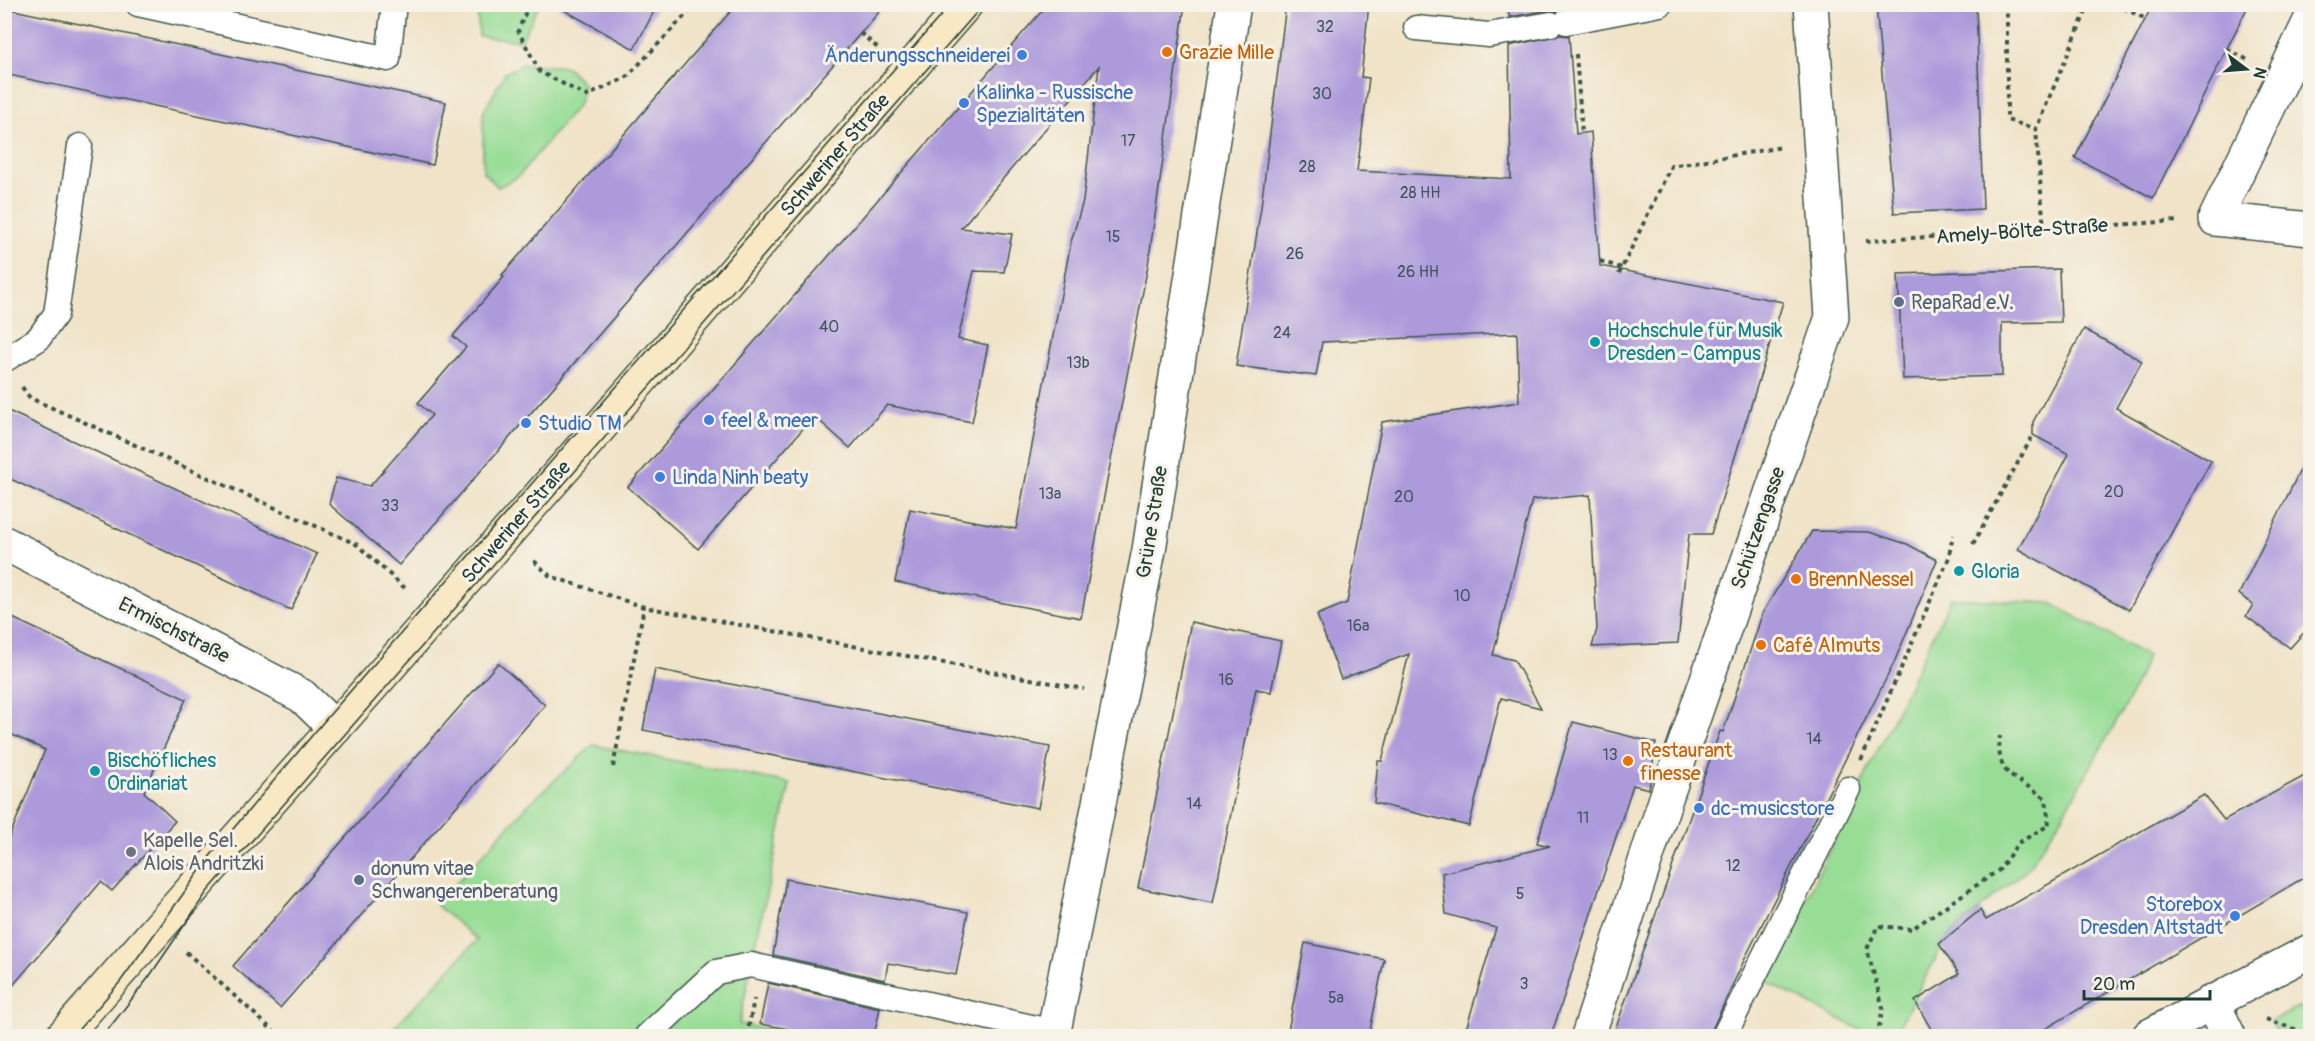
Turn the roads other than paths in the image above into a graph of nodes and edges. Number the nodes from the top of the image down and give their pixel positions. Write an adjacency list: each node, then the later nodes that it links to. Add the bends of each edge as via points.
1 (138, 4): 2 (lane, via 388,59)
2 (394, 4)
3 (966, 4): 13 (street, Schweriner Straße)
4 (1234, 4): 17 (street, Grüne Straße, via 1149,550)
5 (1660, 4): 8 (lane, via 1489,35)
6 (1811, 4): 20 (street, Schützengasse, via 1832,317 1673,775)
7 (2310, 21): 10 (street, via 2215,219)
8 (1416, 28)
9 (80, 146): 11 (lane, via 56,314)
10 (2310, 229)
11 (11, 370)
12 (4, 543): 13 (street, Ermischstraße, via 302,696)
13 (335, 728): 18 (street, Schweriner Straße)
14 (1848, 789): 21 (lane)
15 (2310, 951): 16 (street)
16 (2212, 1001): 22 (street); 23 (street)
17 (1054, 1034): 19 (lane, via 751,965 716,972)
18 (63, 1036)
19 (646, 1036)
20 (1588, 1036)
21 (1724, 1036)
22 (2149, 1036)
23 (2229, 1036)

